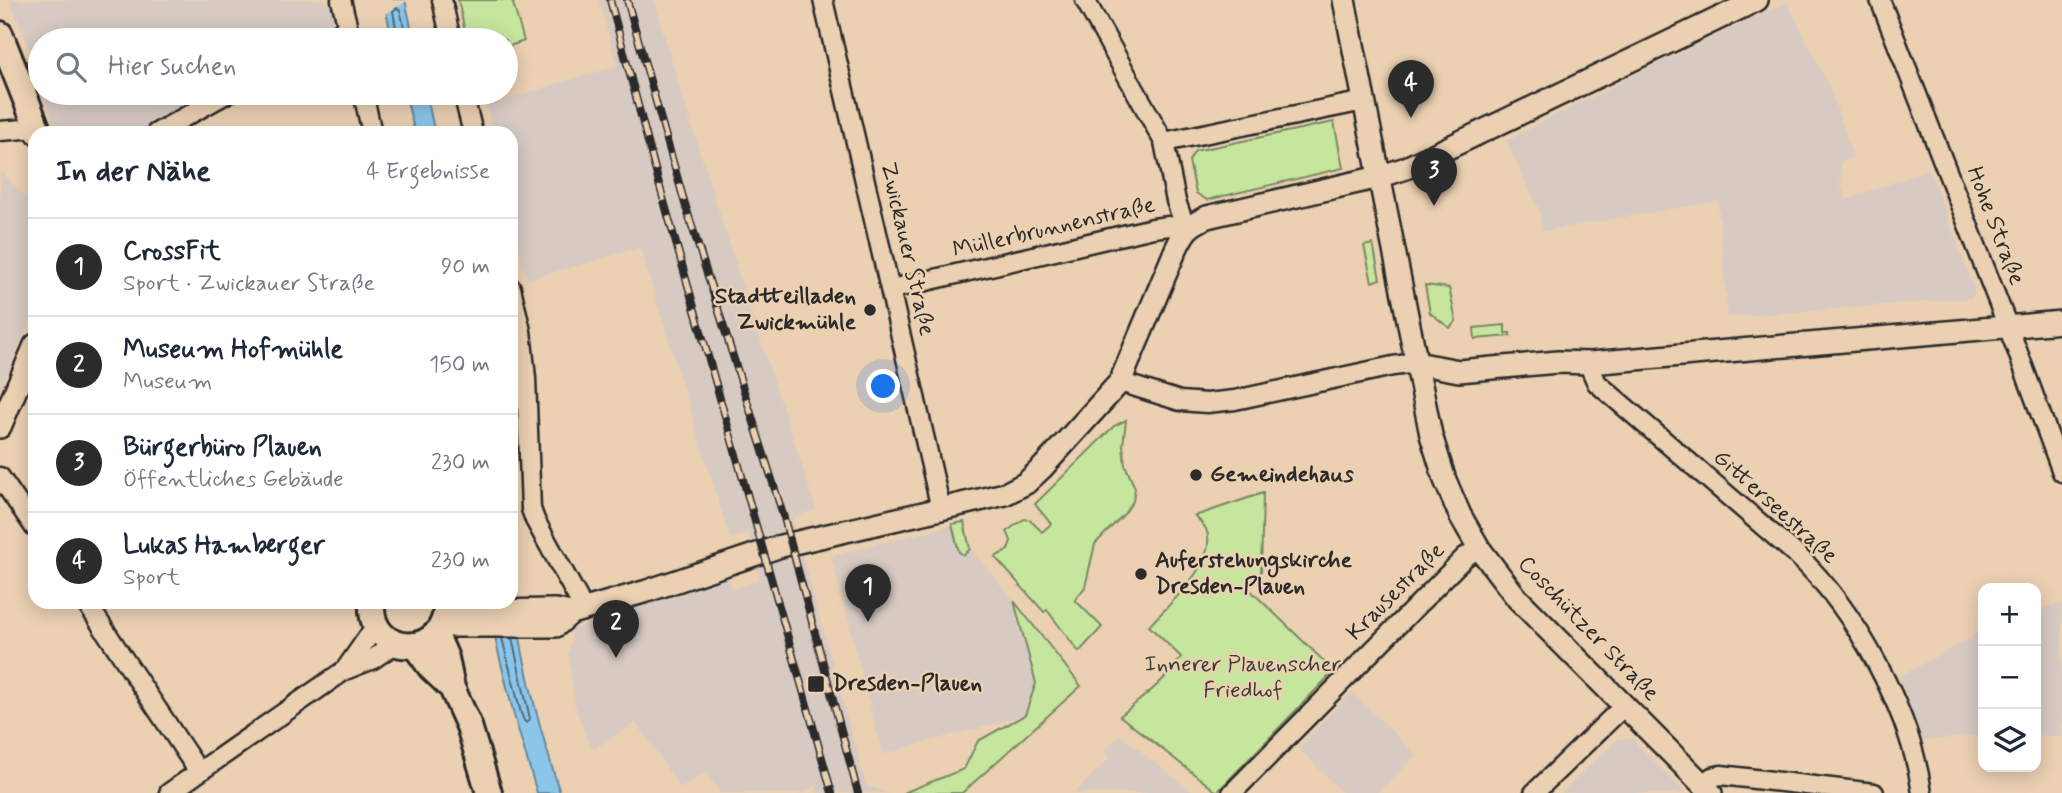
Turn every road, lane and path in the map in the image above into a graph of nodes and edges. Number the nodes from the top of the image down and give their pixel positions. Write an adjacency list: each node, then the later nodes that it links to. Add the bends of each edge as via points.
1 (341, 0): 8 (street)
2 (442, 0): 9 (street)
3 (823, 0): 26 (street, Zwickauer Straße)
4 (1086, 0): 23 (street)
5 (1344, 0): 11 (street, Coschützer Straße)
6 (1757, 0): 24 (street, via 1484,132)
7 (1880, 0): 29 (street, Hohe Straße)
8 (348, 28)
9 (448, 28)
10 (0, 34): 13 (main road)
11 (1364, 101): 23 (street); 24 (street, Coschützer Straße)
12 (28, 105): 17 (main road)
13 (28, 105)
14 (206, 105): 18 (street)
15 (366, 105): 19 (street)
16 (466, 105): 20 (street)
17 (36, 126)
18 (169, 126)
19 (370, 126)
20 (470, 126)
21 (28, 130): 22 (street)
22 (0, 131)
23 (1164, 142): 25 (street)
24 (1379, 177): 25 (street, via 1208,217); 31 (street, Coschützer Straße)
25 (1186, 229): 26 (street, Müllerbrunnenstraße, via 1153,228); 33 (street)
26 (892, 289): 37 (street, Zwickauer Straße)
27 (518, 318): 42 (street, via 526,378 531,509 578,598)
28 (2062, 322): 29 (street)
29 (2008, 327): 32 (street); 35 (street, Hohe Straße)
30 (28, 361): 34 (street)
31 (1416, 363): 32 (street, via 1459,371); 33 (street, via 1207,403 1181,401); 39 (street, Coschützer Straße, via 1445,480)
32 (1590, 363): 54 (street, Gitterseestraße, via 1597,383 1821,580 1882,673 1908,735)
33 (1120, 382): 37 (street, via 1026,483 992,498)
34 (0, 427)
35 (2062, 472)
36 (0, 477): 38 (street)
37 (940, 509): 42 (street, via 781,546)
38 (28, 518)
39 (1479, 548): 46 (street, Coschützer Straße, via 1517,598); 51 (street, Krausestraße)
40 (91, 609): 47 (street)
41 (371, 609): 44 (main road)
42 (577, 612): 43 (street, via 556,626 536,619)
43 (438, 624): 44 (main road, via 383,636); 45 (street); 50 (main road, via 452,688)
44 (375, 627): 45 (street)
45 (345, 670): 47 (street)
46 (1624, 706): 48 (street, Coschützer Straße); 52 (street)
47 (199, 772): 49 (street)
48 (1707, 789): 53 (street, via 1712,777 1721,775)
49 (169, 793)
50 (489, 793)
51 (1232, 793)
52 (1534, 793)
53 (1874, 793)
54 (1922, 793)

